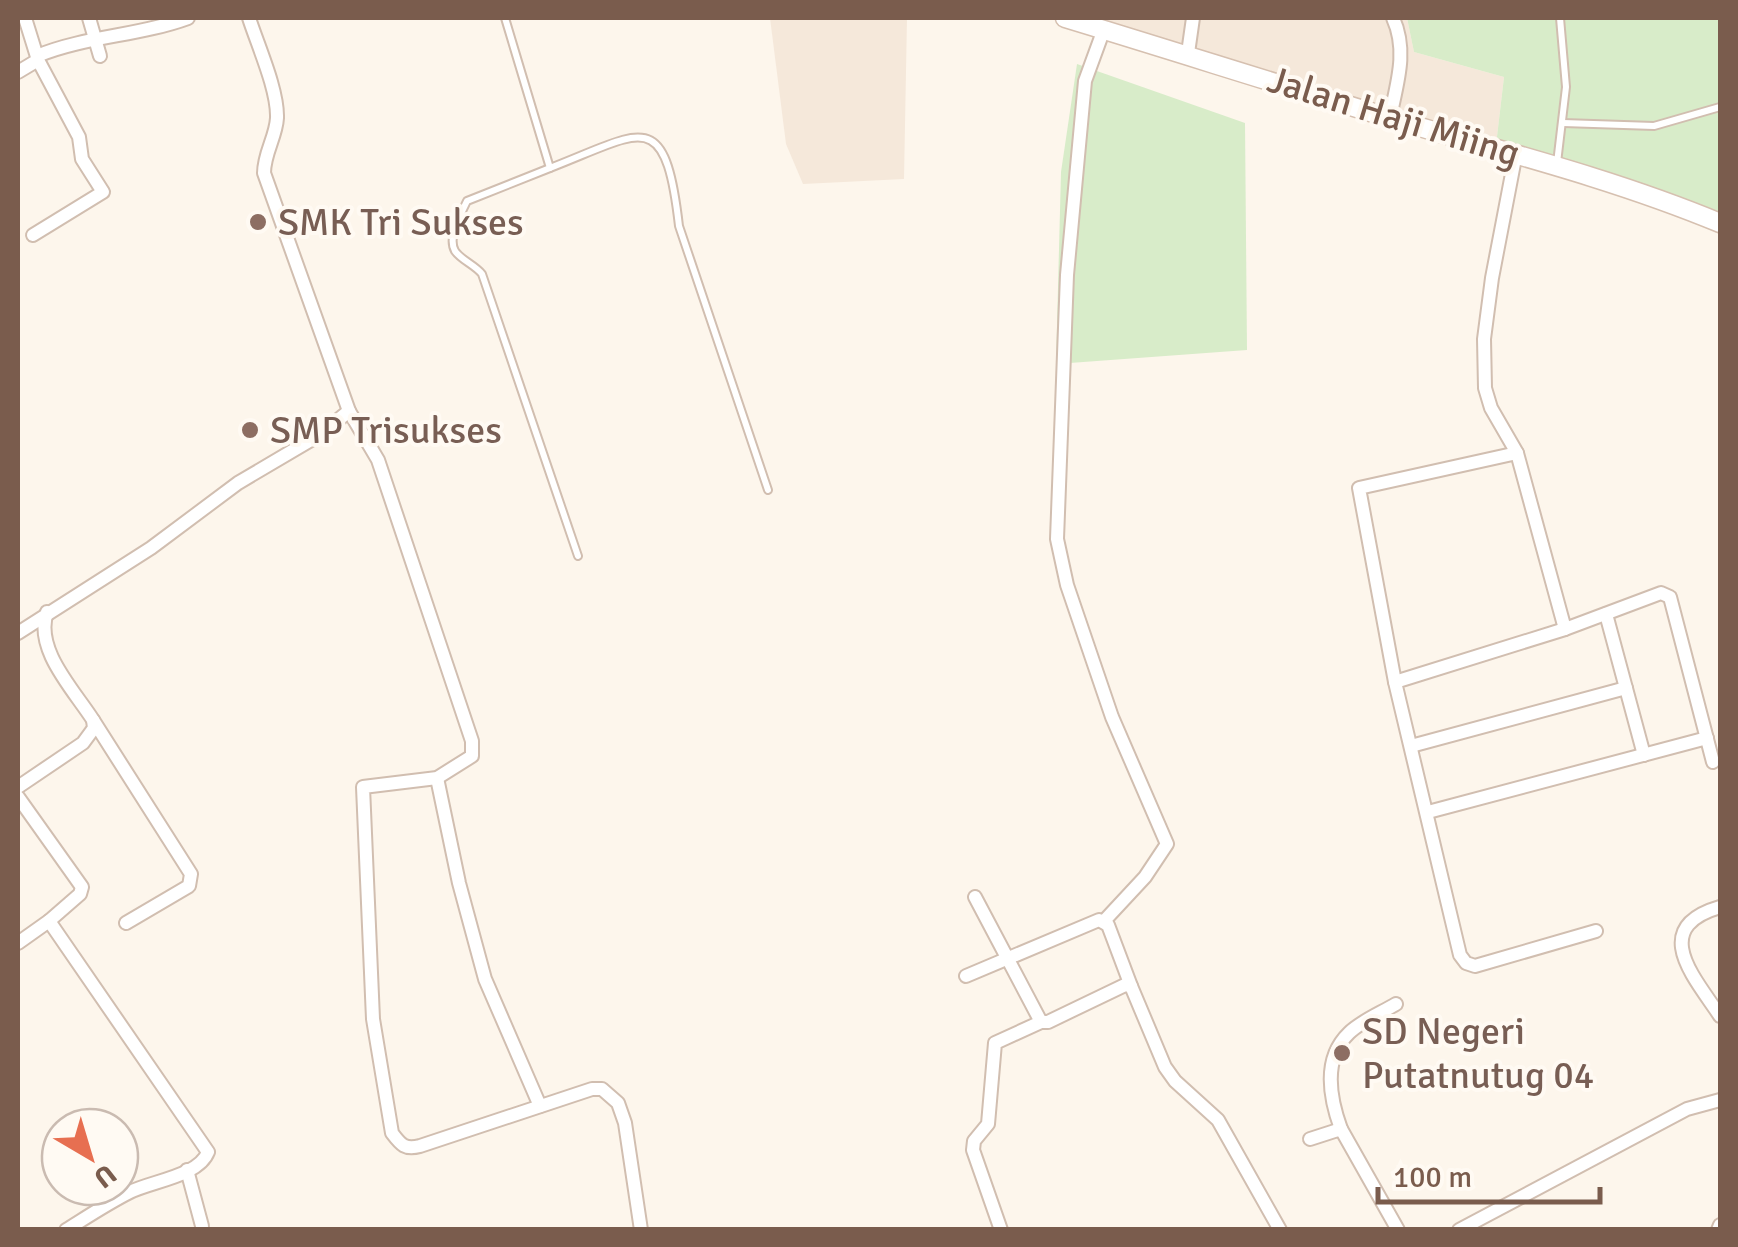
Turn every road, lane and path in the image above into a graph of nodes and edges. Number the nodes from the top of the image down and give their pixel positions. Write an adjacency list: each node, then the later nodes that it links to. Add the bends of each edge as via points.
1 (25, 18): 14 (street)
2 (88, 18): 11 (street)
3 (188, 18): 11 (street)
4 (250, 18): 24 (street, via 276,106 264,172)
5 (504, 18): 21 (lane)
6 (1066, 18): 10 (main road, Jalan Haji Miing)
7 (1192, 18): 12 (street)
8 (1393, 18): 17 (street, via 1402,54)
9 (1560, 18): 18 (lane)
10 (1104, 29): 12 (main road, Jalan Haji Miing); 45 (street, via 1083,100 1067,276 1057,539 1112,716 1167,844)
11 (95, 40): 13 (street); 14 (street)
12 (1188, 53): 17 (main road, Jalan Haji Miing)
13 (100, 56)
14 (37, 58): 15 (street); 23 (street, via 103,192)
15 (18, 72)
16 (1720, 107): 18 (lane, via 1654,126)
17 (1390, 118): 19 (main road, Jalan Haji Miing)
18 (1563, 123): 20 (lane)
19 (1516, 153): 20 (main road, Jalan Haji Miing); 25 (street, via 1492,278 1484,388)
20 (1556, 164): 22 (main road, Jalan Haji Miing)
21 (550, 168): 26 (lane, via 632,136 652,138 663,150 679,226); 27 (lane, via 466,201 453,245 482,274)
22 (1720, 223)
23 (33, 235)
24 (349, 411): 28 (street); 39 (street, via 378,460 472,740 472,756)
25 (1517, 453): 30 (street); 32 (street, via 1359,488)
26 (768, 490)
27 (578, 556)
28 (47, 612): 31 (street); 34 (street, via 44,640)
29 (1606, 614): 30 (street); 33 (street); 35 (street, via 1661,593 1670,597)
30 (1565, 629): 32 (street)
31 (18, 633)
32 (1396, 682): 36 (street)
33 (1626, 688): 36 (street); 37 (street)
34 (93, 720): 40 (street, via 83,742); 47 (street, via 190,874 188,886)
35 (1706, 738): 37 (street); 38 (street)
36 (1411, 746): 42 (street)
37 (1644, 754): 42 (street)
38 (1713, 762)
39 (437, 778): 57 (street, via 485,979); 57 (street, via 364,788 372,1019 392,1132 409,1148)
40 (18, 788)
41 (18, 797): 46 (street, via 82,887)
42 (1428, 812): 48 (street, via 1466,963 1475,966)
43 (976, 898): 50 (street)
44 (1720, 906): 54 (street, via 1690,922 1680,948)
45 (1105, 920): 50 (street); 52 (street)
46 (50, 921): 49 (street); 60 (street, via 207,1148 205,1160)
47 (126, 923)
48 (1596, 931)
49 (18, 943)
50 (1008, 960): 51 (street); 55 (street)
51 (966, 976)
52 (1131, 986): 55 (street); 65 (street, via 1165,1068 1218,1120)
53 (1396, 1004): 58 (street, via 1352,1030 1338,1050 1330,1085)
54 (1720, 1016)
55 (1041, 1022): 64 (street, via 995,1043 988,1124 974,1141)
56 (1720, 1100): 67 (street, via 1686,1109)
57 (540, 1106): 63 (street, via 592,1089 618,1103)
58 (1341, 1130): 59 (street); 66 (street)
59 (1310, 1140)
60 (187, 1170): 61 (street); 62 (street, via 132,1191)
61 (202, 1226)
62 (66, 1230)
63 (641, 1230)
64 (1002, 1230)
65 (1280, 1230)
66 (1398, 1230)
67 (1459, 1230)

